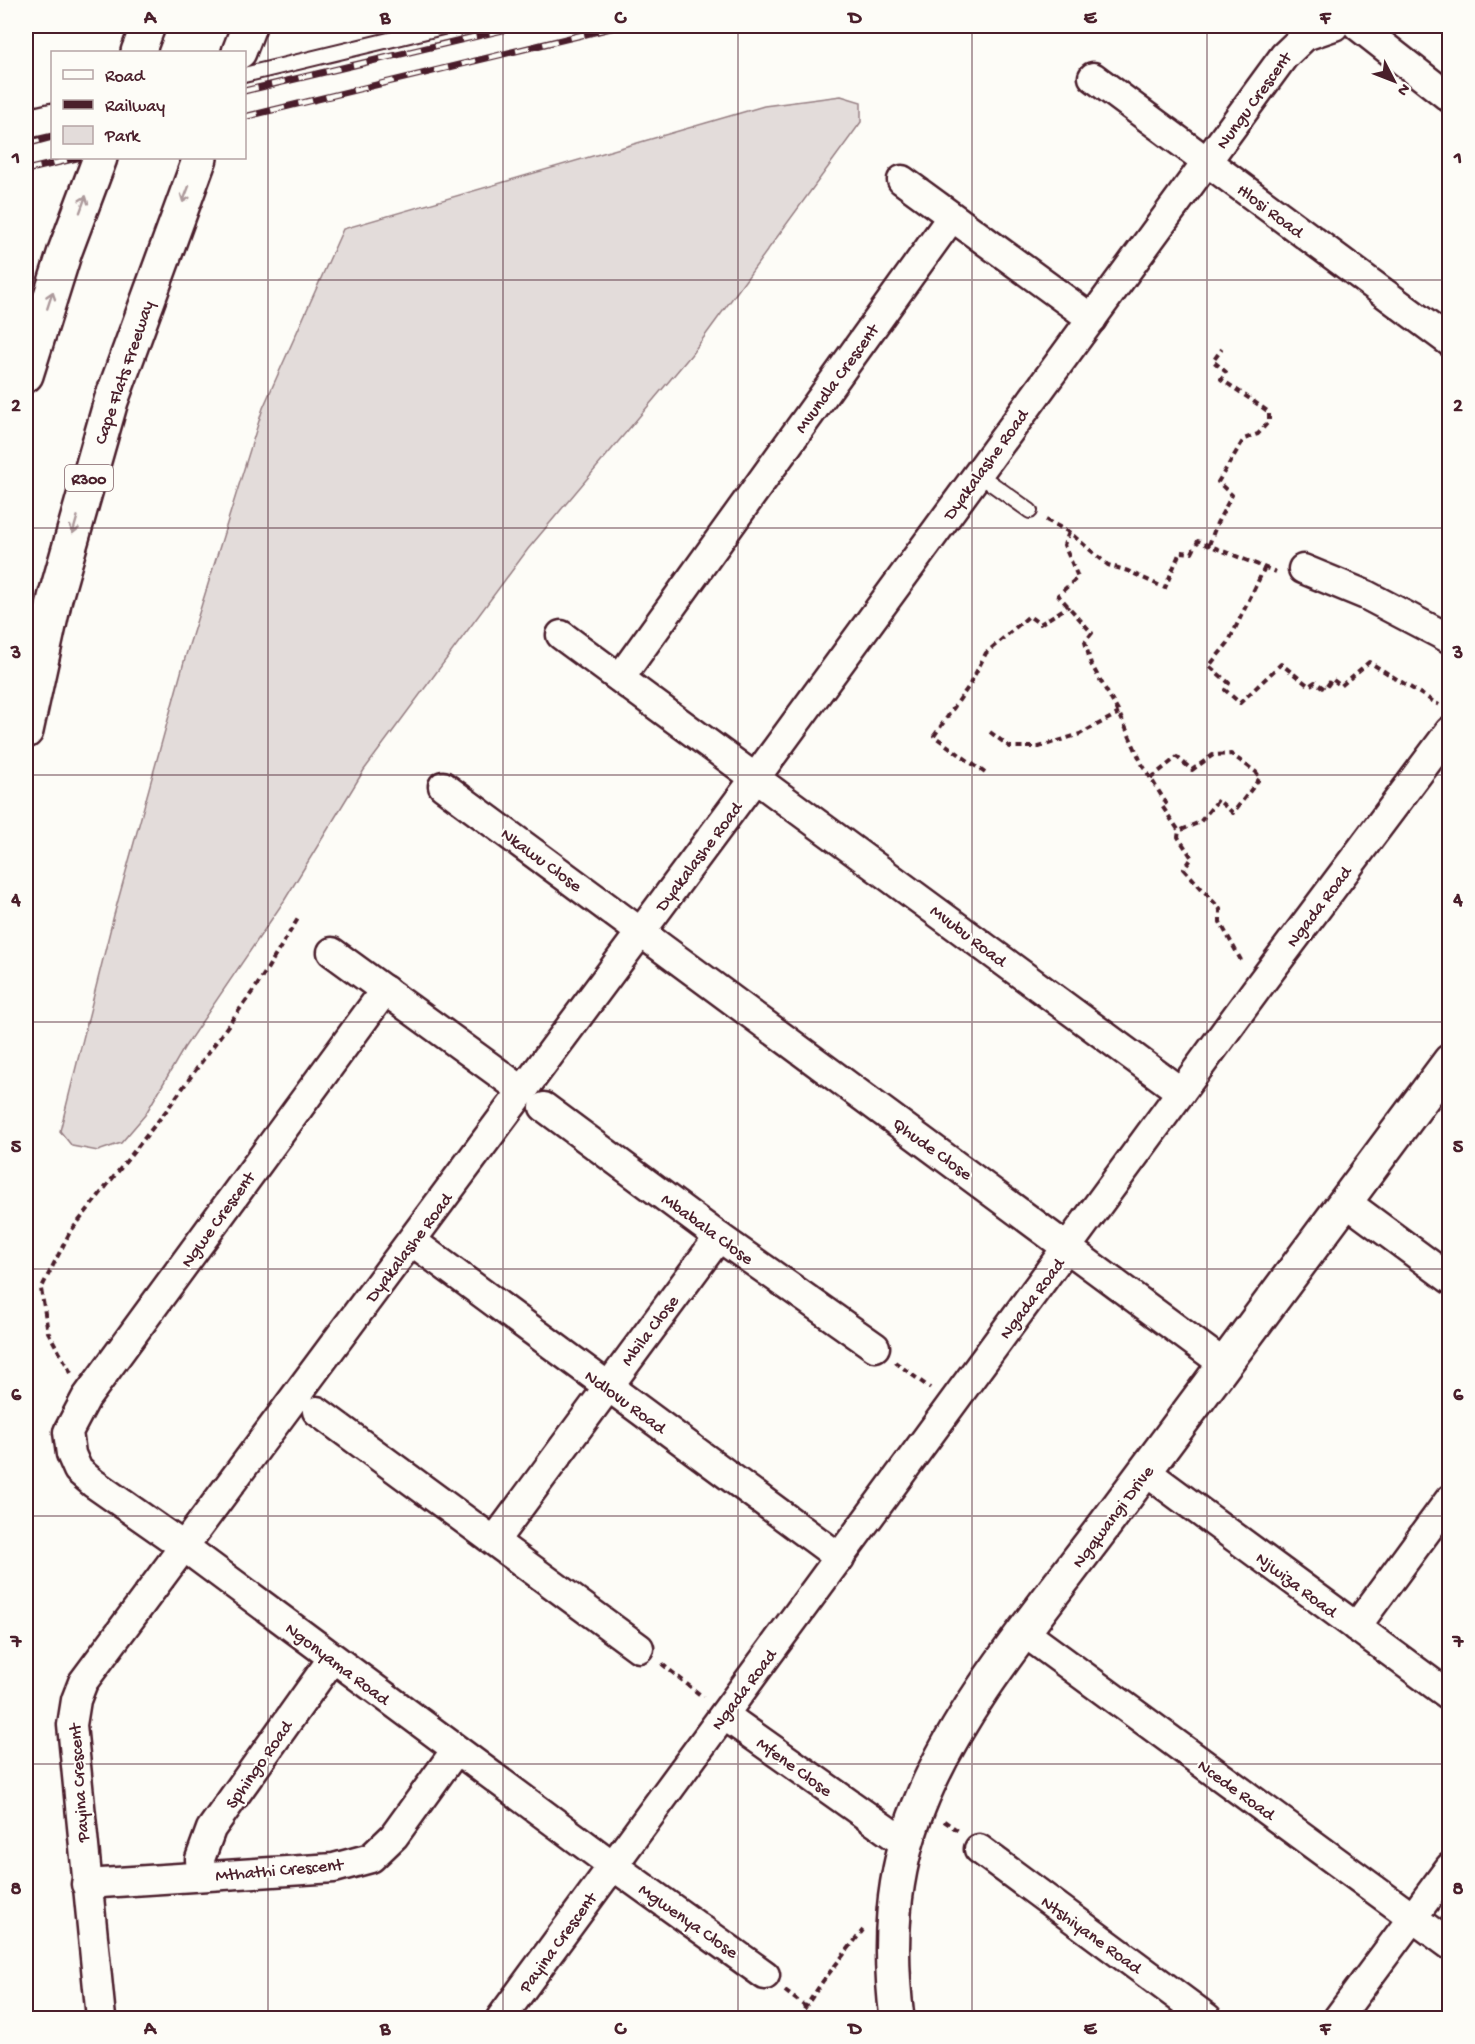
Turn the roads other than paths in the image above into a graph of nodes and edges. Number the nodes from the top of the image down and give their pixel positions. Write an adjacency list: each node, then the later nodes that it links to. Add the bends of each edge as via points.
1 (148, 26): 6 (main road)
2 (249, 26): 7 (main road)
3 (447, 26): 8 (lane)
4 (1334, 26): 15 (street, Nungu Crescent, via 1318,29 1295,44)
5 (1358, 26): 10 (street)
6 (138, 51)
7 (239, 51)
8 (246, 75)
9 (1094, 77): 15 (street, Hlosi Road)
10 (1449, 98)
11 (51, 118): 12 (street)
12 (26, 124)
13 (100, 159): 20 (main road, one-way to 13, via 65,250)
14 (200, 159): 28 (main road, Cape Flats Freeway / R300, one-way to 28, via 111,401 55,598)
15 (1207, 162): 18 (street, Dyakalashe Road); 19 (street, Hlosi Road)
16 (902, 180): 17 (street)
17 (951, 218): 18 (street); 26 (street, Mvundla Crescent)
18 (1092, 319): 21 (street, Dyakalashe Road)
19 (1449, 342)
20 (26, 375)
21 (978, 474): 22 (lane); 29 (street, Dyakalashe Road)
22 (1030, 511)
23 (1303, 569): 25 (street, via 1366,595)
24 (561, 635): 26 (street)
25 (1449, 639)
26 (620, 678): 29 (street)
27 (1445, 718): 35 (street, Ngada Road)
28 (26, 731)
29 (756, 777): 31 (street, Dyakalashe Road); 35 (street, Mvubu Road)
30 (442, 786): 31 (street, Nkawu Close)
31 (640, 932): 36 (street, Dyakalashe Road); 40 (street, Qhude Close)
32 (332, 952): 33 (street)
33 (385, 990): 36 (street); 46 (street, Ngwe Crescent, via 86,1398 68,1432)
34 (1449, 1061): 37 (main road, Ngqwangi Drive)
35 (1181, 1092): 40 (street, Ngada Road)
36 (533, 1099): 38 (street, Mbabala Close); 39 (street, Dyakalashe Road)
37 (1346, 1202): 41 (street); 43 (main road, Ngqwangi Drive)
38 (719, 1237): 42 (street, Mbabala Close); 44 (street, Mbila Close)
39 (413, 1242): 44 (street, Ndlovu Road); 50 (street, Dyakalashe Road)
40 (1069, 1249): 43 (street, Qhude Close); 51 (street, Ngada Road)
41 (1449, 1279)
42 (875, 1347)
43 (1224, 1364): 47 (main road, Ngqwangi Drive)
44 (607, 1387): 49 (street, Mbila Close); 51 (street, Ndlovu Road)
45 (317, 1411): 49 (street)
46 (71, 1454): 50 (street, Ngonyama Road, via 78,1470 93,1484)
47 (1145, 1471): 52 (street, Njwiza Road); 53 (main road, Ngqwangi Drive)
48 (1449, 1499): 52 (street)
49 (495, 1540): 54 (street)
50 (183, 1546): 55 (street, Ngonyama Road); 64 (street, Payina Crescent, via 83,1682 76,1700 72,1725)
51 (840, 1558): 57 (street, Ngada Road)
52 (1356, 1627): 56 (street, Njwiza Road)
53 (1024, 1633): 59 (main road, Ngqwangi Drive, via 952,1737 919,1806); 65 (street, Ncede Road)
54 (639, 1648)
55 (332, 1659): 58 (street, Ngonyama Road); 63 (street, Sphingo Road, via 212,1829 201,1859)
56 (1449, 1696)
57 (724, 1715): 59 (street, Mfene Close); 61 (street, Ngada Road)
58 (456, 1750): 61 (street, Ngonyama Road); 63 (street, Mthathi Crescent, via 394,1836 371,1858 334,1868)
59 (906, 1844): 70 (main road, Ngqwangi Drive, via 892,1920)
60 (979, 1849): 71 (street, Ntshiyane Road)
61 (612, 1865): 67 (street, Mgwenya Close); 68 (street, Payina Crescent)
62 (1449, 1867): 65 (street)
63 (201, 1876): 64 (street, Mthathi Crescent)
64 (86, 1884): 69 (street, Payina Crescent)
65 (1412, 1918): 66 (street, Ncede Road); 72 (street)
66 (1449, 1946)
67 (765, 1975)
68 (505, 2018)
69 (100, 2019)
70 (897, 2019)
71 (1207, 2019)
72 (1338, 2019)

